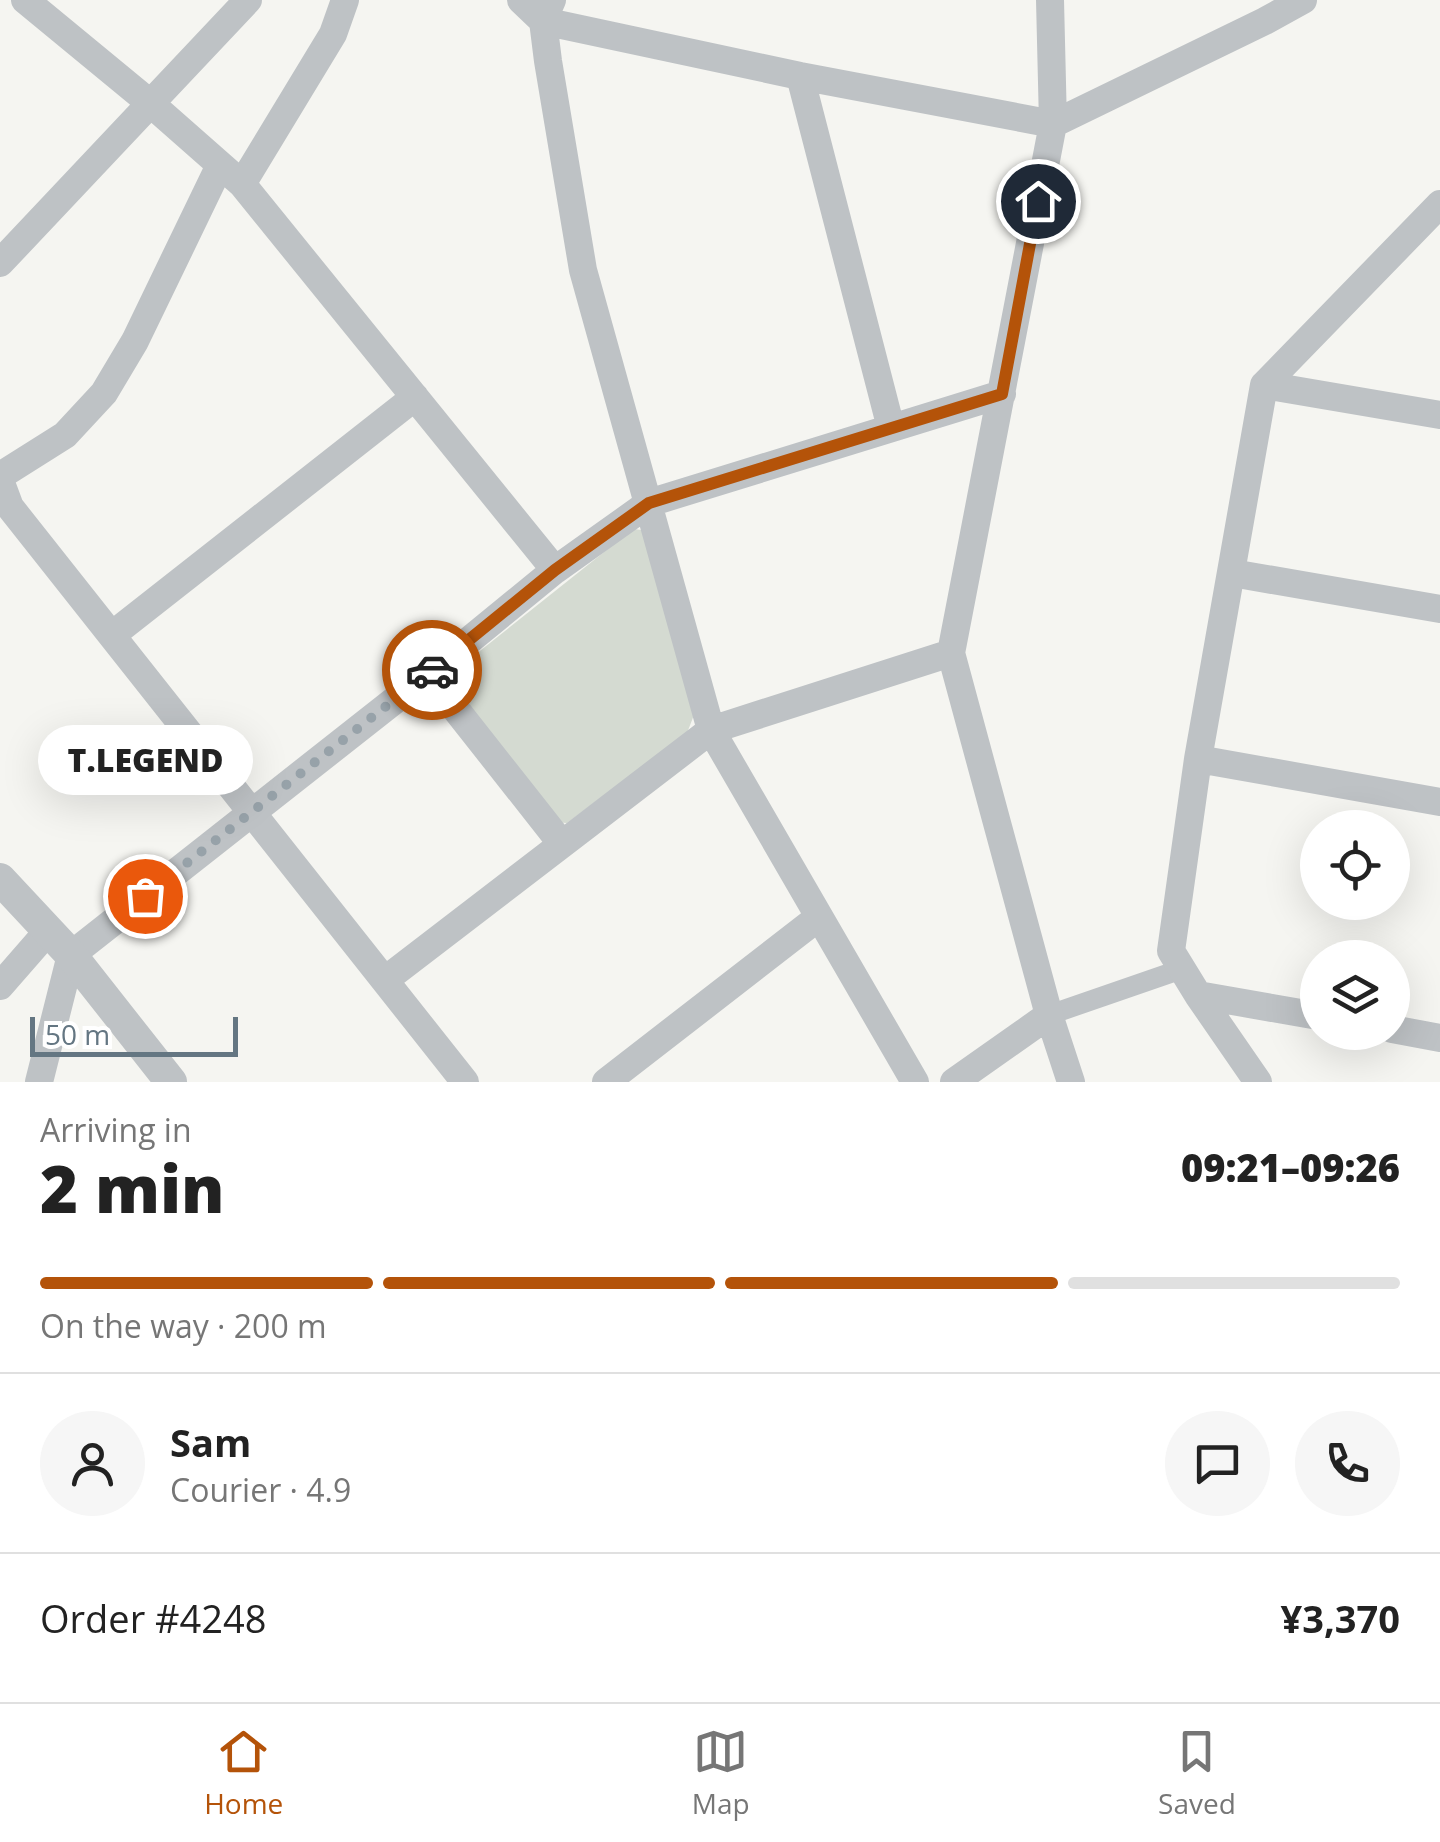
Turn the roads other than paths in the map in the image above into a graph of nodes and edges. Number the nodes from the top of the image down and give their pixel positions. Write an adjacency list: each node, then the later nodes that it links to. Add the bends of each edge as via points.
1 (25, 0): 9 (street)
2 (248, 0): 9 (street)
3 (346, 0): 12 (street, via 333,34)
4 (521, 0): 7 (street)
5 (1050, 0): 10 (street)
6 (1303, 0): 10 (street)
7 (548, 10): 8 (street); 21 (street, via 548,61 583,270)
8 (800, 76): 10 (street); 19 (street)
9 (150, 103): 11 (street); 14 (street)
10 (1054, 124): 16 (street)
11 (220, 164): 12 (street); 20 (street, via 104,393 65,434)
12 (242, 184): 17 (street)
13 (1438, 209): 15 (street)
14 (0, 263)
15 (1264, 385): 18 (street); 24 (street)
16 (1002, 394): 19 (street); 27 (street)
17 (415, 397): 23 (street); 26 (street)
18 (1440, 415)
19 (891, 428): 21 (street)
20 (0, 478): 22 (street)
21 (649, 503): 23 (street); 29 (street)
22 (5, 511): 26 (street)
23 (555, 570): 28 (street)
24 (1232, 573): 25 (street); 30 (street)
25 (1440, 609)
26 (112, 635): 32 (street)
27 (952, 653): 29 (street); 43 (street)
28 (428, 674): 32 (street); 33 (street)
29 (711, 730): 33 (street); 35 (street)
30 (1198, 759): 31 (street); 38 (street, via 1172,950)
31 (1440, 802)
32 (250, 812): 37 (street); 39 (street)
33 (562, 844): 39 (street)
34 (0, 879): 36 (street)
35 (819, 918): 49 (street); 50 (street)
36 (48, 931): 37 (street); 40 (street)
37 (70, 955): 46 (street); 47 (street)
38 (1182, 969): 41 (street); 43 (street)
39 (385, 980): 48 (street)
40 (0, 986)
41 (1198, 995): 42 (street); 53 (street)
42 (1300, 1013)
43 (1049, 1015): 51 (street); 52 (street)
44 (1410, 1033): 45 (street)
45 (1440, 1038)
46 (39, 1082)
47 (171, 1082)
48 (465, 1082)
49 (606, 1082)
50 (916, 1082)
51 (954, 1082)
52 (1071, 1082)
53 (1258, 1082)

